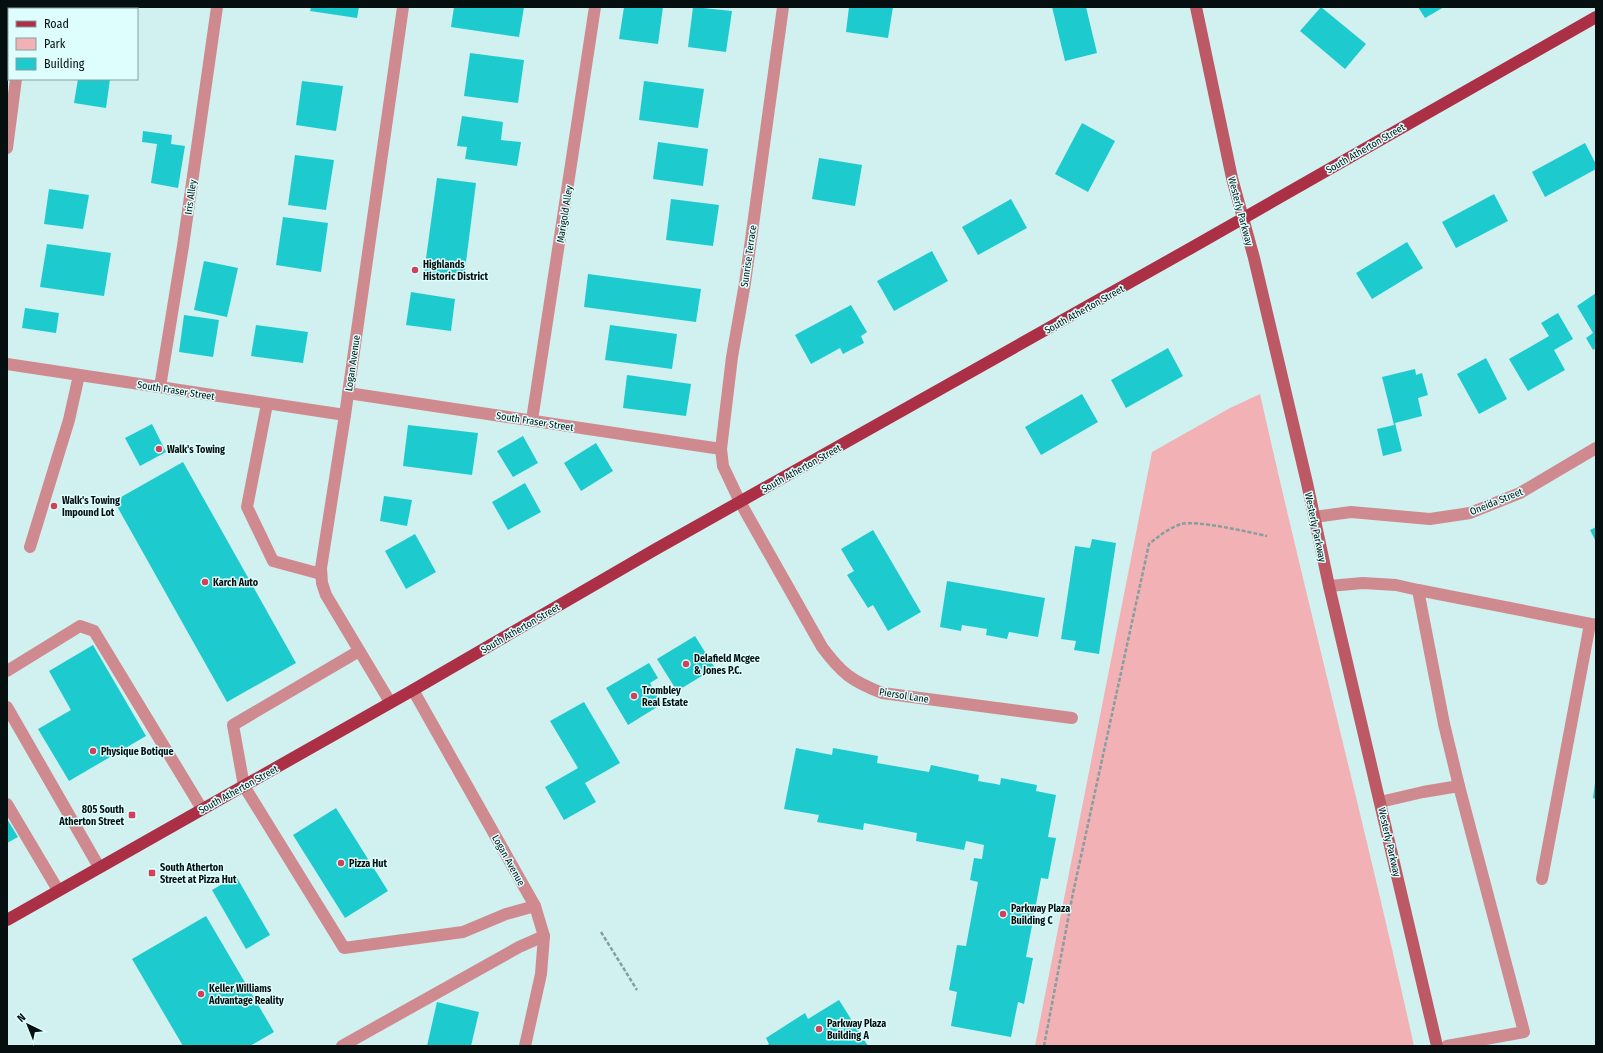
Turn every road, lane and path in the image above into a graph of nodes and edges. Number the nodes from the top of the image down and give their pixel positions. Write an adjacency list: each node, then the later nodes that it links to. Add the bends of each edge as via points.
1 (217, 7): 12 (street, Iris Alley)
2 (403, 7): 13 (street, Logan Avenue)
3 (595, 7): 16 (street, Marigold Alley)
4 (783, 7): 18 (street, Sunrise Terrace)
5 (1196, 7): 9 (main road, Westerly Parkway, via 1232,178)
6 (1596, 17): 9 (main road, South Atherton Street)
7 (16, 80): 8 (street)
8 (7, 148)
9 (1244, 218): 19 (main road, South Atherton Street); 20 (main road, Westerly Parkway)
10 (7, 364): 11 (street, South Fraser Street)
11 (79, 375): 12 (street, South Fraser Street); 22 (street, via 69,420)
12 (160, 387): 14 (street, South Fraser Street)
13 (348, 393): 15 (street, Logan Avenue); 16 (street, South Fraser Street)
14 (267, 404): 15 (street, South Fraser Street); 23 (street, via 247,507 273,561)
15 (345, 415): 23 (street, Logan Avenue)
16 (532, 420): 18 (street, South Fraser Street)
17 (1596, 448): 20 (street, Oneida Street, via 1520,493 1470,513 1430,519 1351,512)
18 (721, 449): 19 (street, Sunrise Terrace, via 723,466)
19 (740, 502): 29 (main road, South Atherton Street); 32 (street, Piersol Lane, via 822,647 836,666 861,685 882,693)
20 (1314, 517): 24 (main road, Westerly Parkway)
21 (1267, 536): 48 (path, via 1188,523 1174,527 1149,544 1075,885)
22 (30, 547)
23 (321, 574): 27 (street, Logan Avenue, via 326,596)
24 (1329, 586): 25 (street, via 1374,583); 35 (main road, Westerly Parkway)
25 (1418, 590): 26 (street); 34 (street)
26 (1593, 624): 39 (street)
27 (359, 651): 30 (street, Logan Avenue); 33 (street, via 233,725)
28 (7, 671): 37 (street, via 80,626 94,631)
29 (413, 690): 30 (main road, South Atherton Street); 41 (street, Logan Avenue)
30 (390, 702): 33 (main road, South Atherton Street)
31 (7, 708): 38 (street)
32 (1072, 718)
33 (244, 786): 37 (main road, South Atherton Street); 41 (street, via 344,948 463,932 506,914)
34 (1459, 786): 35 (street); 50 (street, via 1524,1032)
35 (1380, 802): 49 (main road, Westerly Parkway)
36 (7, 804): 40 (street)
37 (202, 809): 38 (main road, South Atherton Street)
38 (99, 868): 40 (main road, South Atherton Street)
39 (1542, 879)
40 (58, 890): 42 (main road, South Atherton Street)
41 (535, 906): 44 (street, Logan Avenue)
42 (7, 920)
43 (601, 932): 45 (path)
44 (544, 936): 46 (street, via 519,947); 47 (street, Logan Avenue, via 541,974)
45 (637, 990)
46 (342, 1046)
47 (525, 1046)
48 (1044, 1046)
49 (1437, 1046)
50 (1447, 1046)

